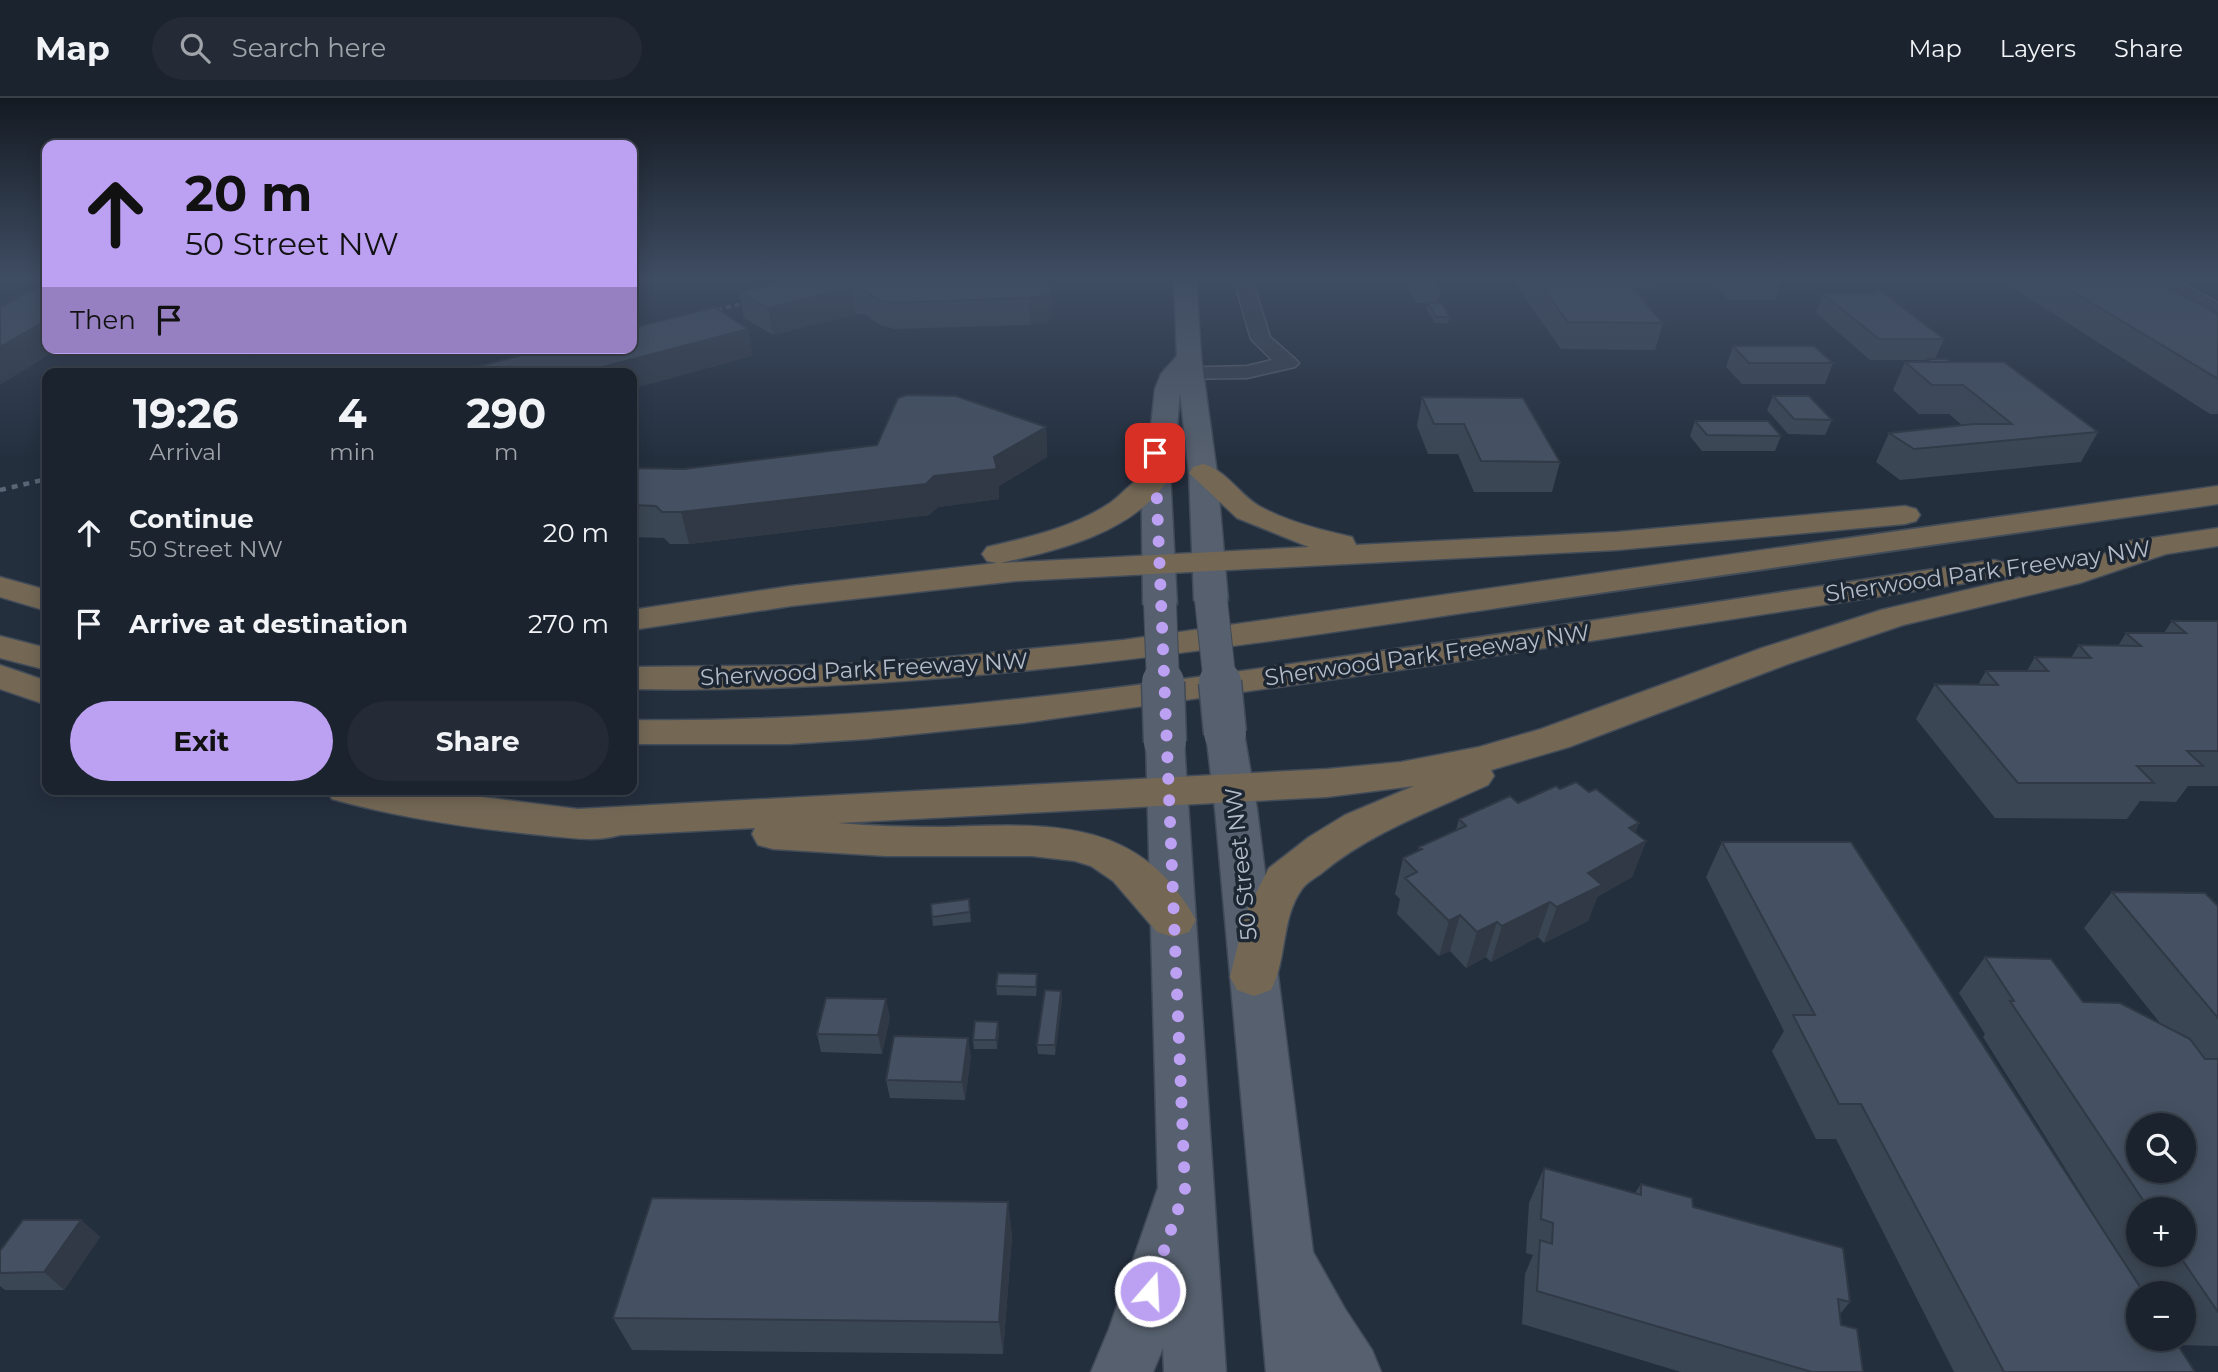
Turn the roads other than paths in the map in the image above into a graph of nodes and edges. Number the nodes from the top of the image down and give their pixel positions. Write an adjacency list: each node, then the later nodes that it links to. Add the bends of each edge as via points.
1 (1184, 339): 3 (main road, 50 Street NW)
2 (1262, 339): 3 (street, via 1288,363 1247,372)
3 (1184, 368): 4 (main road, 50 Street NW); 5 (main road, 50 Street NW, via 1167,389)
4 (1203, 473): 10 (highway, via 1240,508 1307,537); 11 (main road, 50 Street NW)
5 (1154, 480): 12 (main road, 50 Street NW); 16 (highway, via 1100,523 1052,541)
6 (2218, 488): 10 (highway, via 2187,487 1617,541)
7 (2218, 495): 22 (highway, Sherwood Park Freeway NW, via 1074,656 770,678)
8 (2218, 537): 9 (highway, Sherwood Park Freeway NW)
9 (2162, 545): 24 (highway, Sherwood Park Freeway NW, via 1082,705 822,730); 25 (highway, via 2069,576 1894,617)
10 (1419, 552): 11 (highway)
11 (1208, 562): 12 (highway); 26 (main road, 50 Street NW, bridge)
12 (1157, 565): 16 (highway, via 1016,571); 27 (main road, 50 Street NW, bridge)
13 (0, 579): 14 (highway)
14 (42, 586)
15 (0, 587): 17 (highway)
16 (848, 589): 18 (highway)
17 (42, 600)
18 (637, 619)
19 (0, 647): 20 (highway)
20 (42, 658)
21 (0, 676): 23 (highway)
22 (637, 678)
23 (42, 692)
24 (637, 732)
25 (1555, 738): 26 (highway, via 1481,760 1401,775); 31 (highway, via 1360,825 1324,848 1285,879 1269,912)
26 (1233, 787): 27 (highway); 31 (main road, 50 Street NW)
27 (1168, 790): 29 (highway); 30 (main road, 50 Street NW)
28 (376, 795): 29 (highway)
29 (579, 823): 30 (highway, via 912,842 1059,844 1094,850 1112,859 1146,886)
30 (1173, 920): 32 (main road, 50 Street NW)
31 (1254, 977): 33 (main road, 50 Street NW)
32 (1185, 1189): 34 (main road); 35 (main road, 50 Street NW)
33 (1283, 1252): 36 (main road, 50 Street NW); 37 (main road, via 1323,1331)
34 (1122, 1372)
35 (1195, 1372)
36 (1297, 1372)
37 (1350, 1372)

